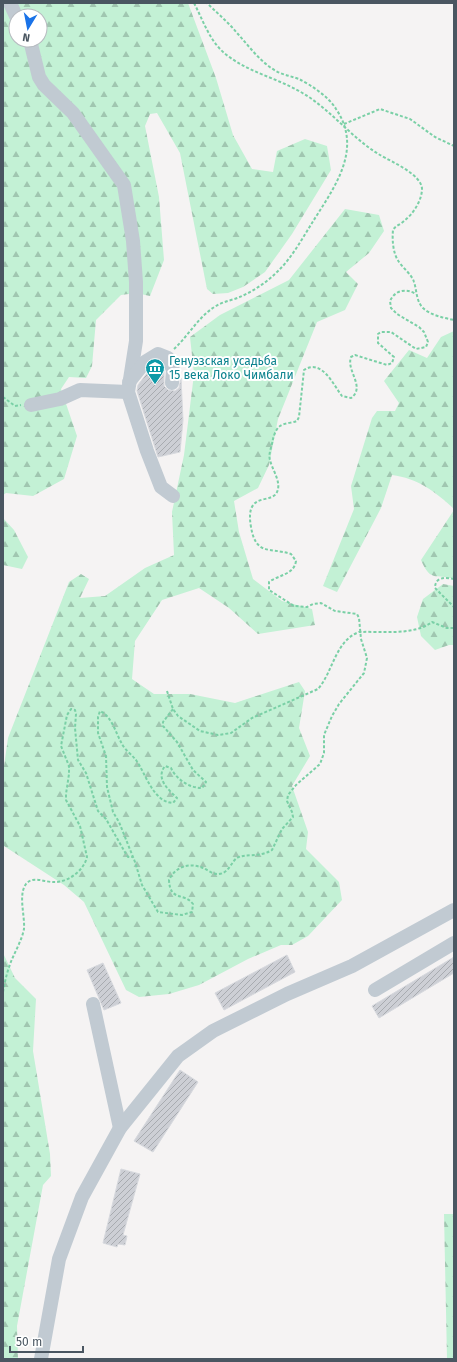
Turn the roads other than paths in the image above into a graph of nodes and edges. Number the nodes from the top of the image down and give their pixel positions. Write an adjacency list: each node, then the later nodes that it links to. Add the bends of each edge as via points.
1 (32, 48): 2 (street, via 39,77 44,86 73,113 124,185 135,265)
2 (136, 340): 3 (street); 5 (street)
3 (159, 357): 4 (street, via 173,370); 5 (street)
4 (172, 383)
5 (128, 387): 6 (street, via 80,390 60,399); 7 (street, via 146,451 161,487)
6 (31, 405)
7 (173, 496)
8 (453, 913): 12 (street, via 352,966 287,994 213,1031 178,1056)
9 (454, 943): 10 (street)
10 (375, 990)
11 (93, 1004): 12 (street)
12 (120, 1128): 13 (street, via 82,1197 59,1259)
13 (40, 1359)

